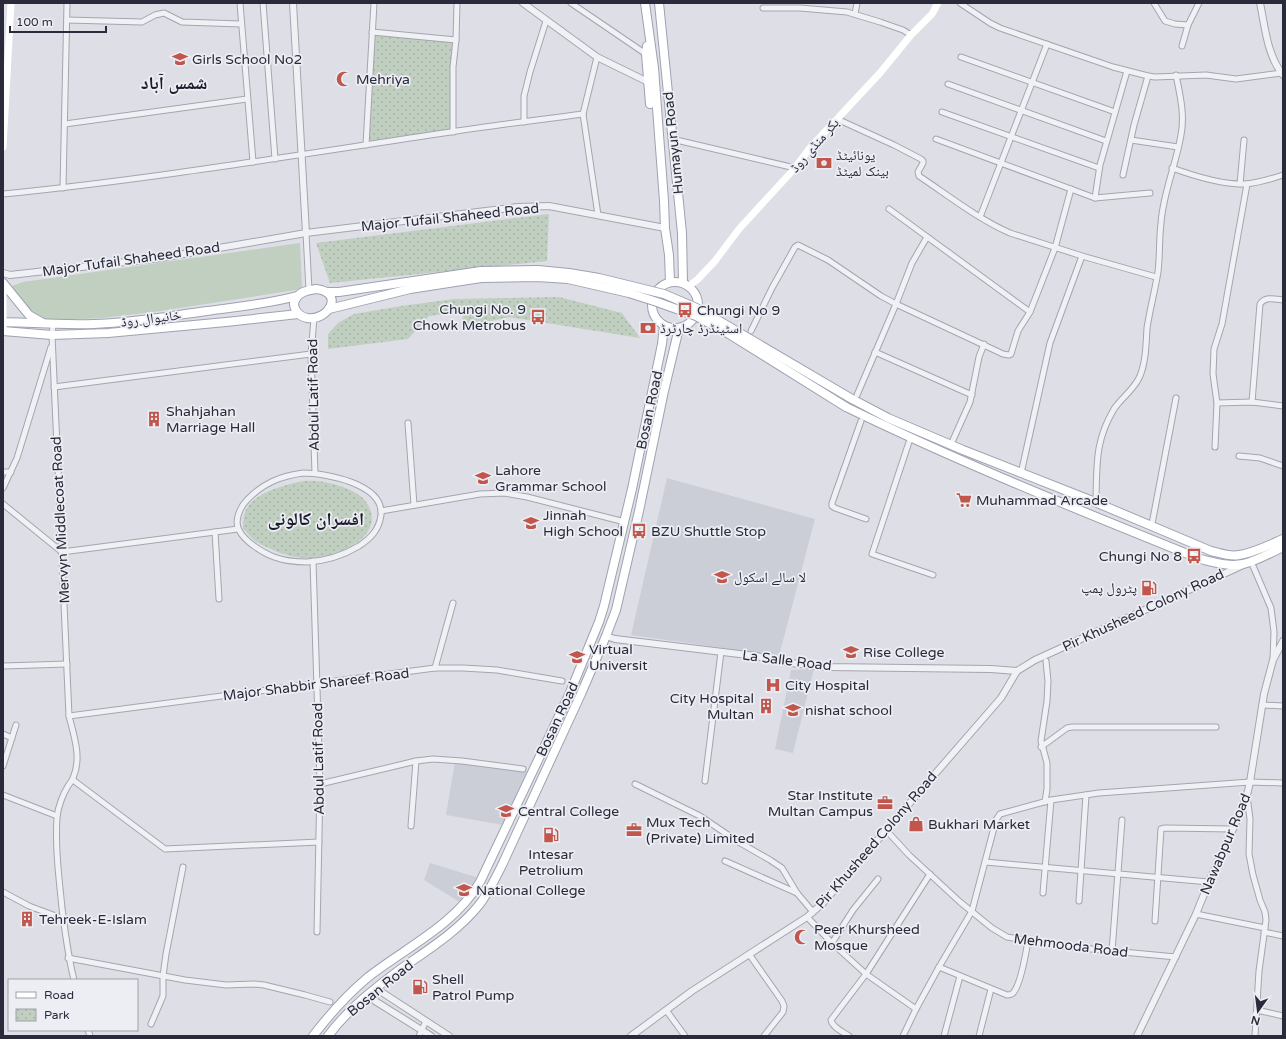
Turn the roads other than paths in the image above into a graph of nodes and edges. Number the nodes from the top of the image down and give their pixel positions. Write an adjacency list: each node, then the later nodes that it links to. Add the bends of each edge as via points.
1 (12, 3): 56 (main road)
2 (67, 3): 20 (street)
3 (240, 3): 22 (street)
4 (263, 3): 59 (street)
5 (293, 3): 58 (street)
6 (374, 3): 25 (street)
7 (457, 3): 27 (street)
8 (523, 3): 21 (street)
9 (571, 3): 30 (street)
10 (645, 3): 23 (main road, Humayun Road)
11 (660, 3): 50 (main road, Humayun Road)
12 (856, 3): 19 (street)
13 (938, 3): 26 (main road, بکر منڈی روڈ, via 932,14)
14 (960, 3): 28 (street, via 1000,28)
15 (1154, 3): 24 (street, via 1165,21)
16 (1199, 3): 24 (street)
17 (1260, 3): 34 (street, via 1270,51)
18 (763, 8): 19 (street, via 836,10)
19 (855, 14): 26 (street)
20 (67, 20): 22 (street, via 142,22 164,13 182,22); 47 (street)
21 (546, 21): 31 (street); 46 (street, via 524,96)
22 (241, 24): 40 (street)
23 (648, 25): 30 (main road); 77 (main road, Humayun Road, via 654,68)
24 (1188, 25): 29 (street)
25 (372, 32): 27 (street); 55 (street)
26 (911, 35): 45 (main road, بکر منڈی روڈ)
27 (456, 40): 48 (street, via 453,67)
28 (1047, 44): 33 (street); 38 (street)
29 (1182, 46)
30 (646, 54): 37 (main road)
31 (597, 57): 37 (street); 44 (street)
32 (961, 57): 38 (street)
33 (1127, 71): 36 (street); 43 (street)
34 (1282, 74): 35 (street, via 1236,79)
35 (1176, 75): 36 (street); 57 (street, via 1182,120)
36 (1148, 76): 52 (street)
37 (648, 82): 77 (main road, via 659,197)
38 (1032, 82): 41 (street); 43 (street)
39 (948, 84): 41 (street)
40 (247, 99): 47 (street); 60 (street)
41 (1021, 110): 49 (street); 54 (street)
42 (942, 112): 49 (street)
43 (1115, 112): 54 (street)
44 (583, 114): 46 (street); 75 (street)
45 (837, 119): 62 (main road, بکر منڈی روڈ); 76 (street, via 921,159 923,162 918,172 919,176)
46 (524, 122): 48 (street)
47 (65, 124): 69 (street)
48 (453, 132): 55 (street)
49 (1011, 137): 61 (street); 63 (street)
50 (672, 139): 62 (street); 87 (main road, Humayun Road)
51 (936, 139): 61 (street)
52 (1131, 140): 57 (street); 65 (street)
53 (1244, 140): 67 (street)
54 (1106, 141): 63 (street)
55 (366, 145): 58 (street)
56 (3, 147)
57 (1178, 147): 64 (street)
58 (302, 155): 59 (street); 78 (street)
59 (276, 159): 60 (street)
60 (253, 162): 69 (street)
61 (1001, 163): 70 (street); 76 (street)
62 (794, 168): 87 (main road, بکر منڈی روڈ, via 739,229 715,261 698,279)
63 (1099, 168): 73 (street)
64 (1172, 168): 67 (street); 84 (street, via 1161,223)
65 (1122, 175)
66 (1283, 176): 68 (street)
67 (1240, 184): 68 (street)
68 (1247, 184): 115 (street, via 1222,324 1214,349)
69 (63, 188): 72 (street)
70 (1070, 189): 73 (street); 80 (street)
71 (1150, 193): 73 (street)
72 (3, 194)
73 (1095, 198)
74 (889, 209): 79 (street)
75 (598, 215): 77 (street, Major Tufail Shaheed Road); 78 (street, Major Tufail Shaheed Road, via 549,206 518,207)
76 (980, 217): 80 (street, via 1010,233)
77 (665, 228): 85 (main road, Humayun Road)
78 (306, 233): 82 (street, Major Tufail Shaheed Road, via 162,258 10,275); 88 (street)
79 (927, 237): 92 (street, via 912,263); 95 (street)
80 (1055, 248): 81 (street); 95 (street)
81 (1082, 256): 84 (street); 124 (street, via 1050,343)
82 (3, 273)
83 (481, 275): 89 (main road); 94 (main road); 138 (main road, bridge, via 538,270 569,273 664,294 699,309 888,418 1211,552 1238,555); 142 (main road, bridge, via 568,279 657,302 696,316 846,406 888,427 1200,559 1225,564)
84 (1156, 278): 129 (street, via 1140,375 1133,389 1115,408 1099,442)
85 (670, 282): 87 (main road); 102 (main road, via 655,292 651,306 653,314)
86 (3, 283): 98 (main road); 100 (main road, via 30,315)
87 (686, 284): 103 (main road, via 697,295 699,308 694,320)
88 (309, 290): 89 (main road); 90 (main road)
89 (328, 292): 94 (main road, via 332,301)
90 (297, 296): 93 (main road, خانیوال روڈ); 96 (main road, via 294,306)
91 (1283, 300): 114 (street, via 1266,299 1260,304)
92 (896, 304): 105 (street, via 828,260 798,245 772,288); 107 (street); 108 (street)
93 (224, 308): 99 (main road); 101 (main road, خانیوال روڈ, via 128,321)
94 (329, 309): 97 (main road)
95 (1030, 312): 107 (street, via 1018,331 1011,354 1006,355)
96 (298, 314): 97 (main road); 99 (main road)
97 (314, 318): 109 (street, Abdul Latif Road)
98 (3, 322): 100 (main road, خانیوال روڈ); 104 (main road)
99 (226, 322): 106 (main road)
100 (43, 324): 101 (main road, خانیوال روڈ)
101 (53, 324): 106 (street, Mervyn Middlecoat Road)
102 (664, 326): 103 (main road); 134 (main road, Bosan Road, via 661,352)
103 (679, 328): 146 (main road, Bosan Road, via 616,610)
104 (3, 331): 106 (main road)
105 (751, 331)
106 (52, 339): 110 (street, Mervyn Middlecoat Road); 126 (street)
107 (984, 344): 112 (street)
108 (876, 352): 111 (street); 112 (street)
109 (311, 354): 110 (street); 127 (street, Abdul Latif Road)
110 (54, 387): 140 (street, Mervyn Middlecoat Road)
111 (857, 395)
112 (972, 395): 119 (street)
113 (1176, 398): 135 (street)
114 (1252, 402): 115 (street); 116 (street)
115 (1216, 403): 121 (street)
116 (1283, 406)
117 (861, 421): 133 (street, via 832,506)
118 (408, 423): 131 (street)
119 (953, 440)
120 (908, 442): 143 (street, via 872,554)
121 (1215, 447)
122 (1239, 456): 123 (street, via 1260,458)
123 (1283, 466)
124 (1022, 469)
125 (3, 472): 126 (street)
126 (11, 472): 128 (street)
127 (314, 473): 132 (street, via 335,477 364,488 375,496); 136 (street, via 286,476 257,490 242,507 238,516)
128 (3, 488)
129 (1096, 499)
130 (3, 504): 140 (street)
131 (414, 506): 132 (street); 134 (street, via 480,494 504,493)
132 (381, 511): 141 (street, via 376,531 364,542 347,552)
133 (866, 519)
134 (625, 522): 229 (main road, Bosan Road, via 599,622 572,689 473,894 457,912 432,932 367,978 324,1021)
135 (1152, 524)
136 (238, 529): 137 (street); 141 (street, via 243,537 269,555 286,560)
137 (215, 532): 140 (street); 144 (street)
138 (1283, 539)
139 (1283, 547): 142 (main road)
140 (62, 552): 151 (street, Mervyn Middlecoat Road)
141 (313, 561): 156 (street, Abdul Latif Road)
142 (1252, 563): 149 (street, via 1271,608 1274,632); 154 (street, Pir Khusheed Colony Road, via 1036,660)
143 (933, 575)
144 (219, 599)
145 (453, 603): 153 (street)
146 (606, 636): 148 (street, La Salle Road); 230 (main road, Bosan Road, via 503,863 480,904 457,928 354,1006)
147 (1283, 641): 149 (street, Nawabpur Road)
148 (721, 652): 154 (street, La Salle Road, via 826,667 984,668); 169 (street)
149 (1273, 660): 157 (street, Nawabpur Road)
150 (1046, 661): 164 (street, via 1047,701)
151 (67, 664): 152 (street); 159 (street, Mervyn Middlecoat Road)
152 (3, 666)
153 (435, 668): 155 (street, Major Shabbir Shareef Road, via 497,670); 156 (street, Major Shabbir Shareef Road)
154 (1017, 671): 182 (street, Pir Khusheed Colony Road, via 1001,698)
155 (562, 681)
156 (317, 685): 159 (street, Major Shabbir Shareef Road); 172 (street, Abdul Latif Road)
157 (1262, 705): 158 (street); 170 (street, Nawabpur Road)
158 (1283, 706)
159 (69, 716): 168 (street, Mervyn Middlecoat Road, via 78,763)
160 (16, 725): 163 (street)
161 (1216, 727): 164 (street, via 1072,727)
162 (3, 734): 163 (street)
163 (12, 738): 166 (street)
164 (1041, 747): 177 (street, via 1045,754 1048,776)
165 (416, 761): 167 (street, via 448,759); 172 (street); 180 (street)
166 (3, 766)
167 (523, 769)
168 (73, 780): 178 (street, Mervyn Middlecoat Road, via 68,786); 183 (street, via 165,849)
169 (705, 781)
170 (1250, 782): 171 (street); 175 (street); 176 (street, Nawabpur Road)
171 (1283, 783)
172 (320, 784): 183 (street, Abdul Latif Road)
173 (636, 784): 195 (street, via 700,816 782,868)
174 (3, 795): 178 (street)
175 (1086, 795): 177 (street); 188 (street)
176 (1247, 795): 181 (street, Nawabpur Road); 204 (street, via 1250,819 1249,854 1265,912)
177 (1048, 801): 185 (street, via 1000,814 996,820); 187 (street)
178 (57, 816): 202 (street, via 59,878)
179 (1122, 820): 190 (street)
180 (411, 826)
181 (1234, 829): 191 (street, via 1161,829); 193 (street, Nawabpur Road)
182 (886, 830): 189 (street, Mehmooda Road); 199 (street, Pir Khusheed Colony Road)
183 (319, 842): 205 (street, Abdul Latif Road)
184 (724, 861): 195 (street)
185 (985, 862): 187 (street); 198 (street)
186 (183, 867): 215 (street)
187 (1045, 867): 188 (street); 196 (street)
188 (1081, 870): 190 (street); 197 (street)
189 (930, 874): 198 (street, Mehmooda Road); 214 (street)
190 (1118, 874): 191 (street); 209 (street)
191 (1158, 877): 193 (street); 203 (street)
192 (878, 879): 208 (street)
193 (1209, 882): 200 (street, Nawabpur Road)
194 (3, 892): 202 (street, via 29,906)
195 (797, 893): 199 (street)
196 (1043, 894)
197 (1079, 900)
198 (972, 911): 207 (street, Mehmooda Road, via 1007,937); 213 (street)
199 (813, 912): 201 (street, Pir Khusheed Colony Road)
200 (1196, 914): 204 (street); 211 (street, Nawabpur Road)
201 (807, 917): 208 (street); 210 (street, Pir Khusheed Colony Road)
202 (64, 919): 212 (street)
203 (1156, 921)
204 (1265, 930): 206 (street); 224 (street)
205 (317, 932)
206 (1283, 936)
207 (1028, 941): 209 (street, Mehmooda Road); 218 (street, via 1014,993 1007,995)
208 (832, 944): 214 (street)
209 (1112, 951): 211 (street, Mehmooda Road)
210 (749, 954): 222 (street, Pir Khusheed Colony Road); 235 (street, via 784,1006 783,1012)
211 (1176, 957): 240 (street, Nawabpur Road)
212 (68, 958): 215 (street); 217 (street)
213 (939, 967): 216 (street); 223 (street)
214 (866, 974): 223 (street); 236 (street, via 831,1020 833,1025)
215 (163, 976): 221 (street, via 226,985 264,985); 227 (street, via 163,996)
216 (960, 976): 218 (street); 238 (street)
217 (74, 979)
218 (991, 989): 239 (street)
219 (383, 993): 226 (street)
220 (375, 1001): 228 (street)
221 (330, 1002)
222 (666, 1010): 233 (street, Pir Khusheed Colony Road); 234 (street)
223 (916, 1010): 237 (street)
224 (1256, 1010): 225 (street); 241 (street)
225 (1283, 1016)
226 (426, 1021): 228 (street); 232 (street)
227 (151, 1024)
228 (420, 1033): 231 (street)
229 (313, 1036)
230 (328, 1036)
231 (431, 1036)
232 (450, 1036)
233 (631, 1036)
234 (685, 1036)
235 (764, 1036)
236 (849, 1036)
237 (903, 1036)
238 (944, 1036)
239 (979, 1036)
240 (1137, 1036)
241 (1255, 1036)

